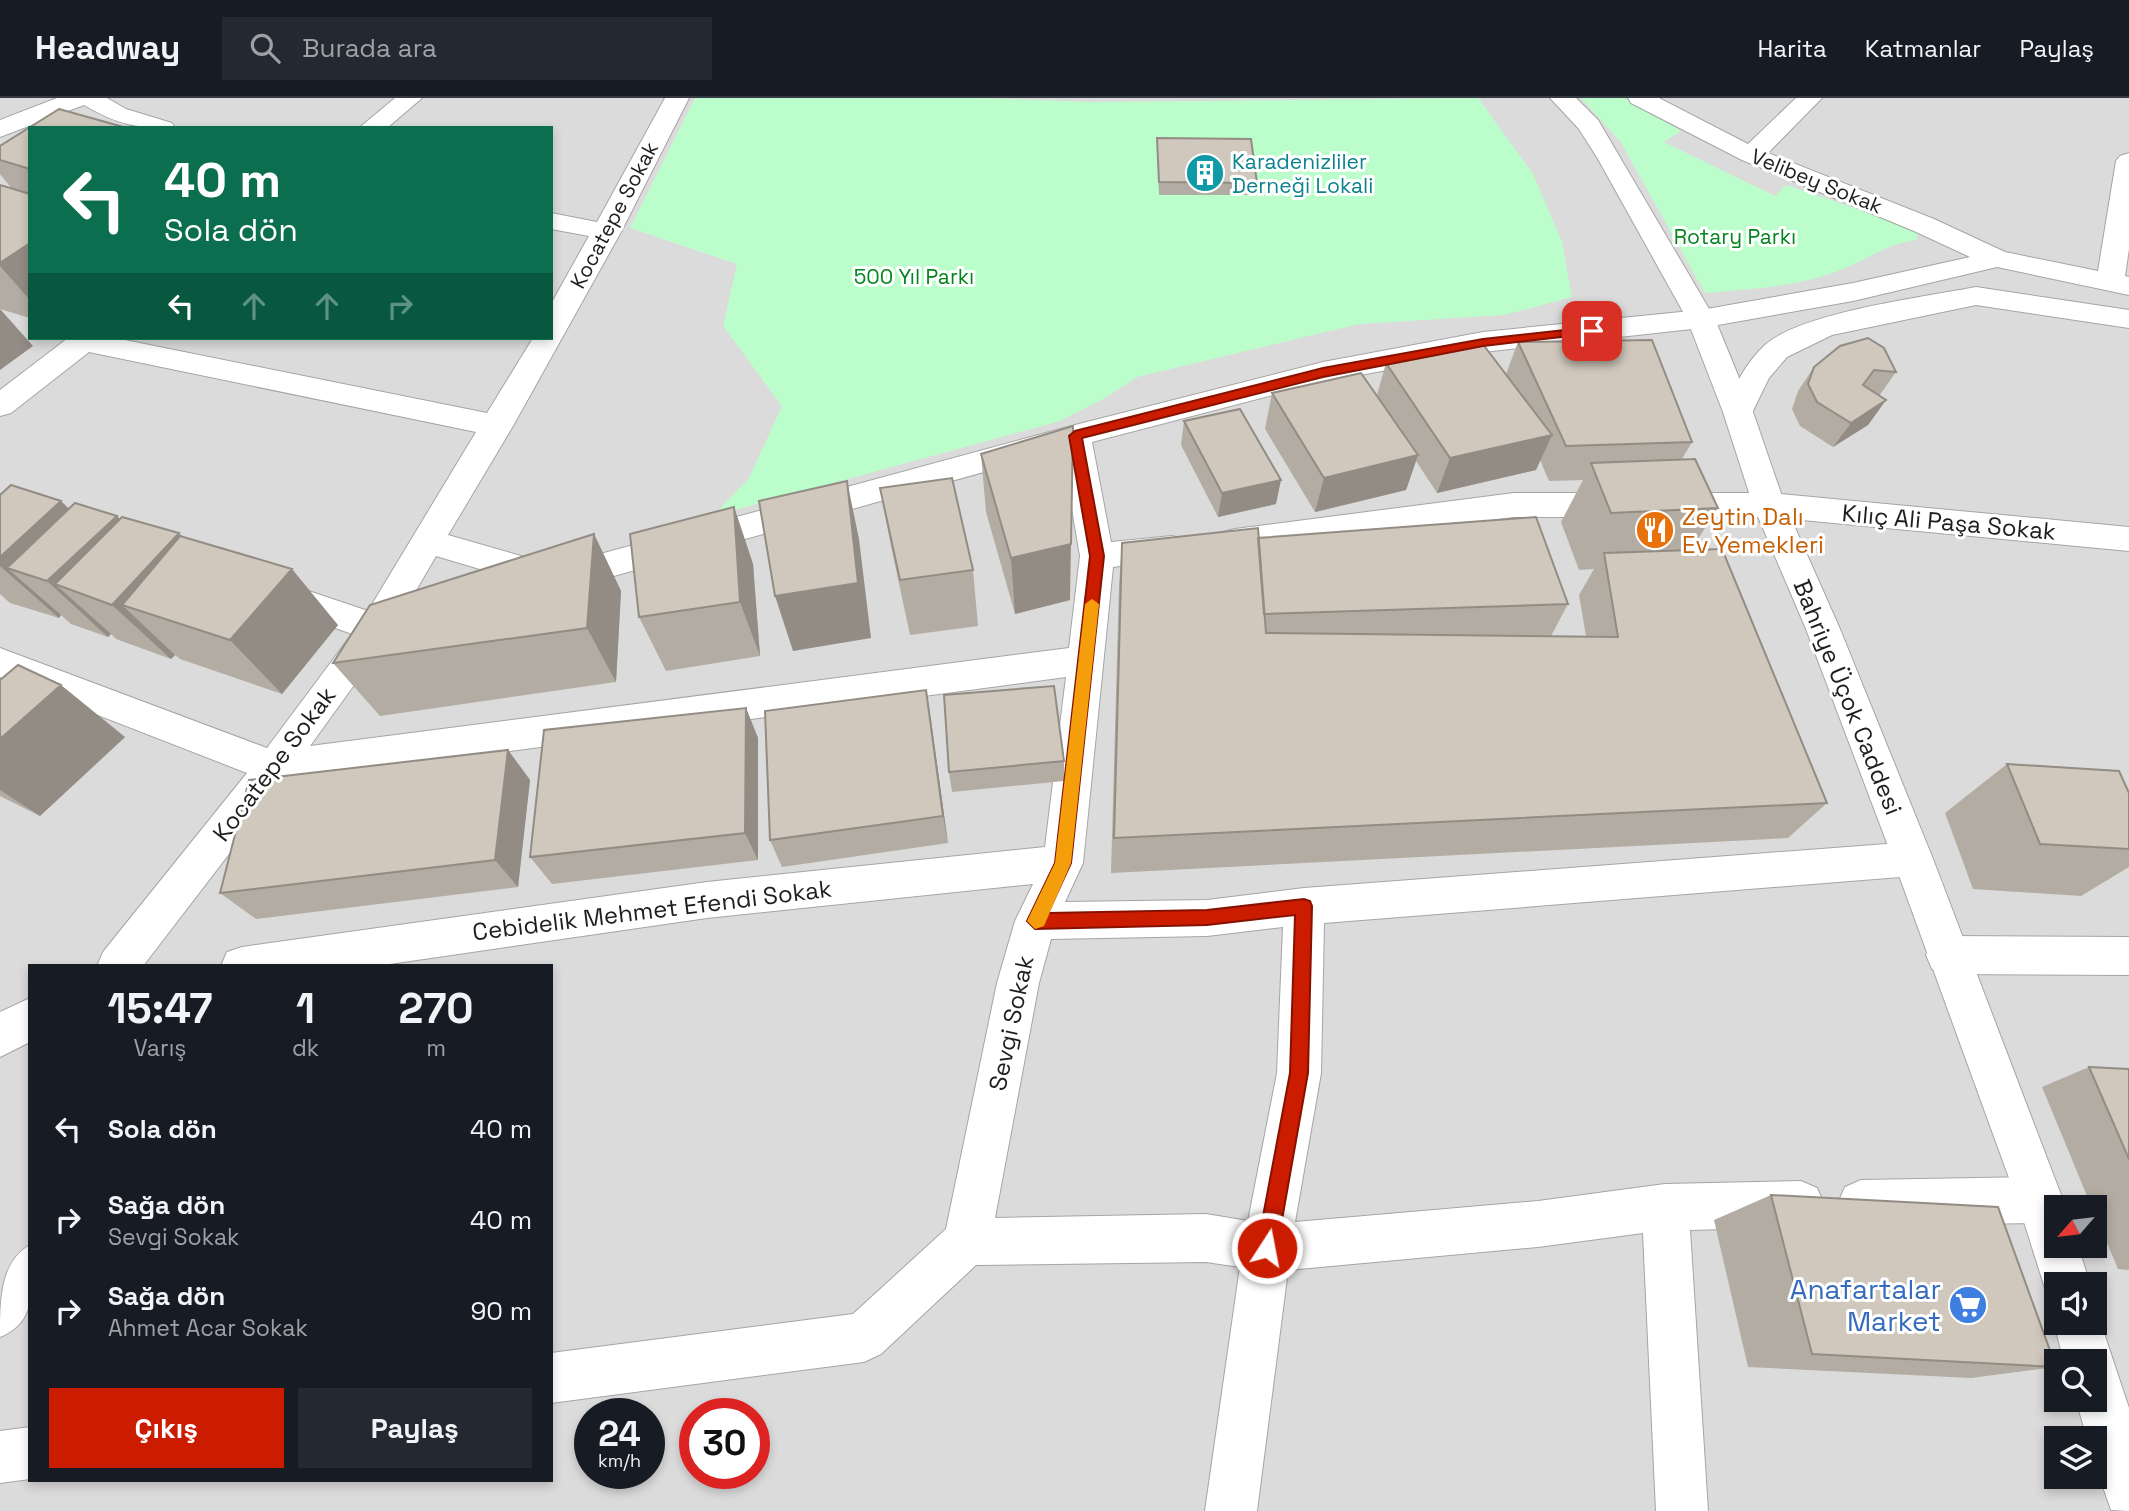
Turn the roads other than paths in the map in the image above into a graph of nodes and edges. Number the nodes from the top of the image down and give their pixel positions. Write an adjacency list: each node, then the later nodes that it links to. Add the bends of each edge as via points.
1 (79, 98): 12 (street)
2 (90, 98): 9 (street)
3 (139, 98): 9 (street)
4 (410, 98): 11 (street)
5 (677, 98): 16 (street, Kocatepe Sokak)
6 (1562, 98): 24 (street, Bahriye Üçok Caddesi, via 1589,125 1611,159)
7 (1640, 98): 13 (street, Velibey Sokak)
8 (1810, 98): 13 (street)
9 (107, 121): 10 (street)
10 (147, 126)
11 (374, 126)
12 (0, 129)
13 (1751, 155): 17 (street, Velibey Sokak)
14 (2129, 161): 19 (street)
15 (553, 221): 16 (street)
16 (607, 232): 22 (street, Kocatepe Sokak)
17 (1997, 259): 18 (street, Velibey Sokak); 24 (street, Velibey Sokak)
18 (2038, 267): 19 (street, Velibey Sokak); 20 (street, via 2027,283)
19 (2119, 285)
20 (1976, 296): 21 (street); 23 (street)
21 (2129, 319)
22 (553, 327)
23 (1825, 327): 24 (street); 29 (street, via 1777,350 1756,374)
24 (1704, 328): 29 (street, Bahriye Üçok Caddesi); 31 (street, via 1456,347 1323,372)
25 (85, 340): 28 (street)
26 (91, 340): 30 (street)
27 (546, 340): 30 (street, Kocatepe Sokak)
28 (0, 406)
29 (1738, 412): 32 (street, Bahriye Üçok Caddesi)
30 (498, 426): 34 (street, Kocatepe Sokak)
31 (1075, 436): 35 (street, Sevgi Sokak); 36 (street)
32 (1769, 505): 33 (street, Kılıç Ali Paşa Sokak); 35 (street, via 1514,505); 44 (street, Bahriye Üçok Caddesi)
33 (2129, 539)
34 (428, 541): 36 (street); 40 (street, Kocatepe Sokak)
35 (1097, 556): 41 (street, Sevgi Sokak)
36 (557, 579): 38 (street)
37 (246, 582): 40 (street)
38 (505, 593)
39 (440, 611): 40 (street)
40 (376, 628): 43 (street, Kocatepe Sokak)
41 (1086, 660): 43 (street); 45 (street, Sevgi Sokak)
42 (0, 662): 43 (street)
43 (274, 767): 50 (street, Kocatepe Sokak)
44 (1913, 859): 46 (street); 48 (street, Bahriye Üçok Caddesi)
45 (1063, 863): 47 (street, Sevgi Sokak); 51 (street, Cebidelik Mehmet Efendi Sokak, via 707,900)
46 (1304, 906): 47 (street, via 1207,918); 57 (street, via 1299,1073)
47 (1035, 921): 56 (street, Sevgi Sokak, via 1018,983)
48 (1947, 955): 49 (street); 54 (street, Bahriye Üçok Caddesi)
49 (2129, 956)
50 (120, 964)
51 (256, 964)
52 (28, 1019): 53 (street)
53 (0, 1035)
54 (2040, 1200): 55 (street); 59 (street, Bahriye Üçok Caddesi)
55 (1665, 1206): 57 (street, via 1538,1224); 67 (street)
56 (967, 1242): 57 (street, via 1206,1238); 61 (street, via 864,1337)
57 (1267, 1248): 66 (street)
58 (28, 1272): 60 (street)
59 (2062, 1272)
60 (0, 1313)
61 (553, 1378)
62 (2105, 1412): 65 (street)
63 (28, 1453): 64 (street)
64 (0, 1457)
65 (2129, 1492)
66 (1231, 1511)
67 (1682, 1511)

